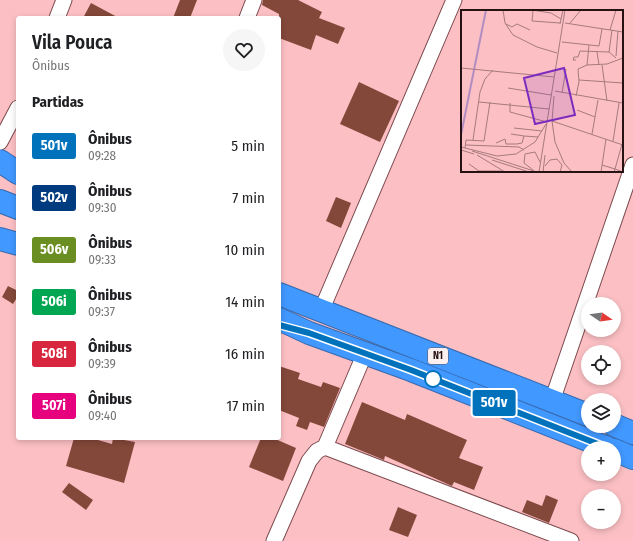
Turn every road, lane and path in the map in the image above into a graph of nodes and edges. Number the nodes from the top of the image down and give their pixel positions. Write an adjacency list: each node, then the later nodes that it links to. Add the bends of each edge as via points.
1 (64, 0): 4 (street)
2 (254, 0): 5 (street)
3 (454, 0): 18 (street)
4 (58, 16)
5 (248, 16)
6 (16, 112): 7 (street)
7 (0, 142)
8 (0, 161): 10 (highway)
9 (633, 164): 23 (street)
10 (16, 172)
11 (0, 175): 12 (highway)
12 (16, 181)
13 (0, 201): 14 (highway)
14 (16, 207)
15 (0, 239): 16 (highway)
16 (16, 243)
17 (281, 295): 18 (highway, N1)
18 (322, 311): 23 (highway, N1)
19 (281, 320): 21 (highway, N1)
20 (281, 326): 21 (highway)
21 (309, 333): 22 (highway, N1)
22 (365, 353): 27 (highway, N1); 28 (street)
23 (552, 401): 24 (highway, N1)
24 (581, 412)
25 (621, 428): 26 (highway)
26 (633, 433)
27 (590, 441)
28 (325, 447): 31 (street, via 317,451 310,461); 32 (street)
29 (621, 453): 30 (highway)
30 (633, 458)
31 (274, 541)
32 (571, 541)

